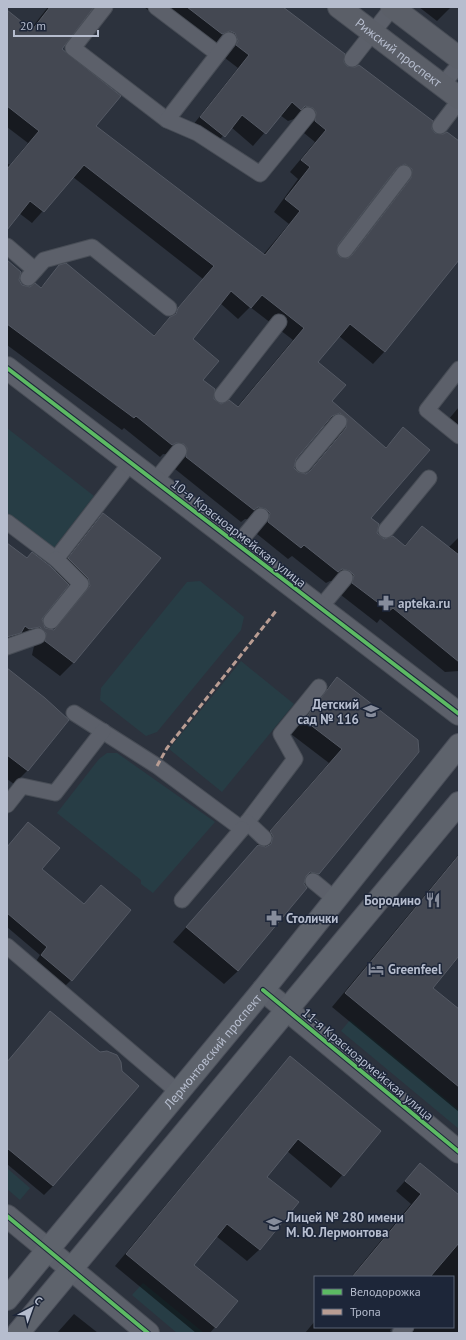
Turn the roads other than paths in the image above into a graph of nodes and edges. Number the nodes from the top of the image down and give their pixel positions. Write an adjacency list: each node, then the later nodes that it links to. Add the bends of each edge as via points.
1 (105, 7): 13 (lane, via 73,48)
2 (156, 7): 7 (lane)
3 (392, 7): 5 (lane); 8 (main road)
4 (342, 8): 5 (main road, Рижский проспект)
5 (373, 32): 9 (lane); 11 (main road, Рижский проспект)
6 (229, 40): 7 (lane)
7 (218, 54): 13 (lane)
8 (459, 58)
9 (352, 59)
10 (459, 66): 11 (lane)
11 (453, 95): 14 (lane)
12 (308, 115): 13 (lane, via 260,174 197,133)
13 (167, 120)
14 (440, 126)
15 (404, 173): 17 (lane)
16 (7, 246): 18 (lane, via 32,274 44,260 92,247)
17 (345, 250)
18 (169, 308)
19 (279, 322): 22 (lane)
20 (7, 368): 26 (street, 10-я Красноармейская улица)
21 (459, 369): 24 (lane, via 427,410)
22 (222, 395)
23 (339, 422): 27 (lane)
24 (459, 436)
25 (179, 451): 29 (lane)
26 (131, 462): 29 (street, 10-я Красноармейская улица); 34 (lane)
27 (303, 465)
28 (429, 478): 32 (lane)
29 (155, 481): 33 (street, 10-я Красноармейская улица)
30 (261, 516): 33 (lane)
31 (7, 522): 34 (lane)
32 (386, 530)
33 (237, 544): 36 (street, 10-я Красноармейская улица)
34 (56, 560): 37 (lane, via 81,584)
35 (345, 578): 36 (lane)
36 (320, 608): 42 (street, 10-я Красноармейская улица)
37 (51, 621)
38 (38, 636): 39 (lane)
39 (7, 647)
40 (319, 687): 47 (lane, via 281,734 295,759)
41 (74, 713): 43 (lane)
42 (459, 714)
43 (103, 731): 46 (lane, via 55,793 22,786); 47 (lane)
44 (459, 745): 51 (main road, Лермонтовский проспект)
45 (459, 804): 54 (main road)
46 (7, 805)
47 (244, 826): 48 (lane); 50 (lane)
48 (264, 838)
49 (313, 881): 51 (lane)
50 (182, 900)
51 (336, 900): 53 (main road, Лермонтовский проспект)
52 (7, 946): 55 (lane)
53 (263, 990): 54 (street, 11-я Красноармейская улица); 55 (main road, Лермонтовский проспект)
54 (288, 1010): 56 (street, 11-я Красноармейская улица); 59 (main road)
55 (178, 1092): 58 (main road, Лермонтовский проспект)
56 (459, 1152)
57 (7, 1216): 58 (street)
58 (47, 1250): 59 (street); 60 (main road, Лермонтовский проспект)
59 (70, 1269): 61 (main road); 62 (street)
60 (7, 1299)
61 (18, 1333)
62 (148, 1333)

